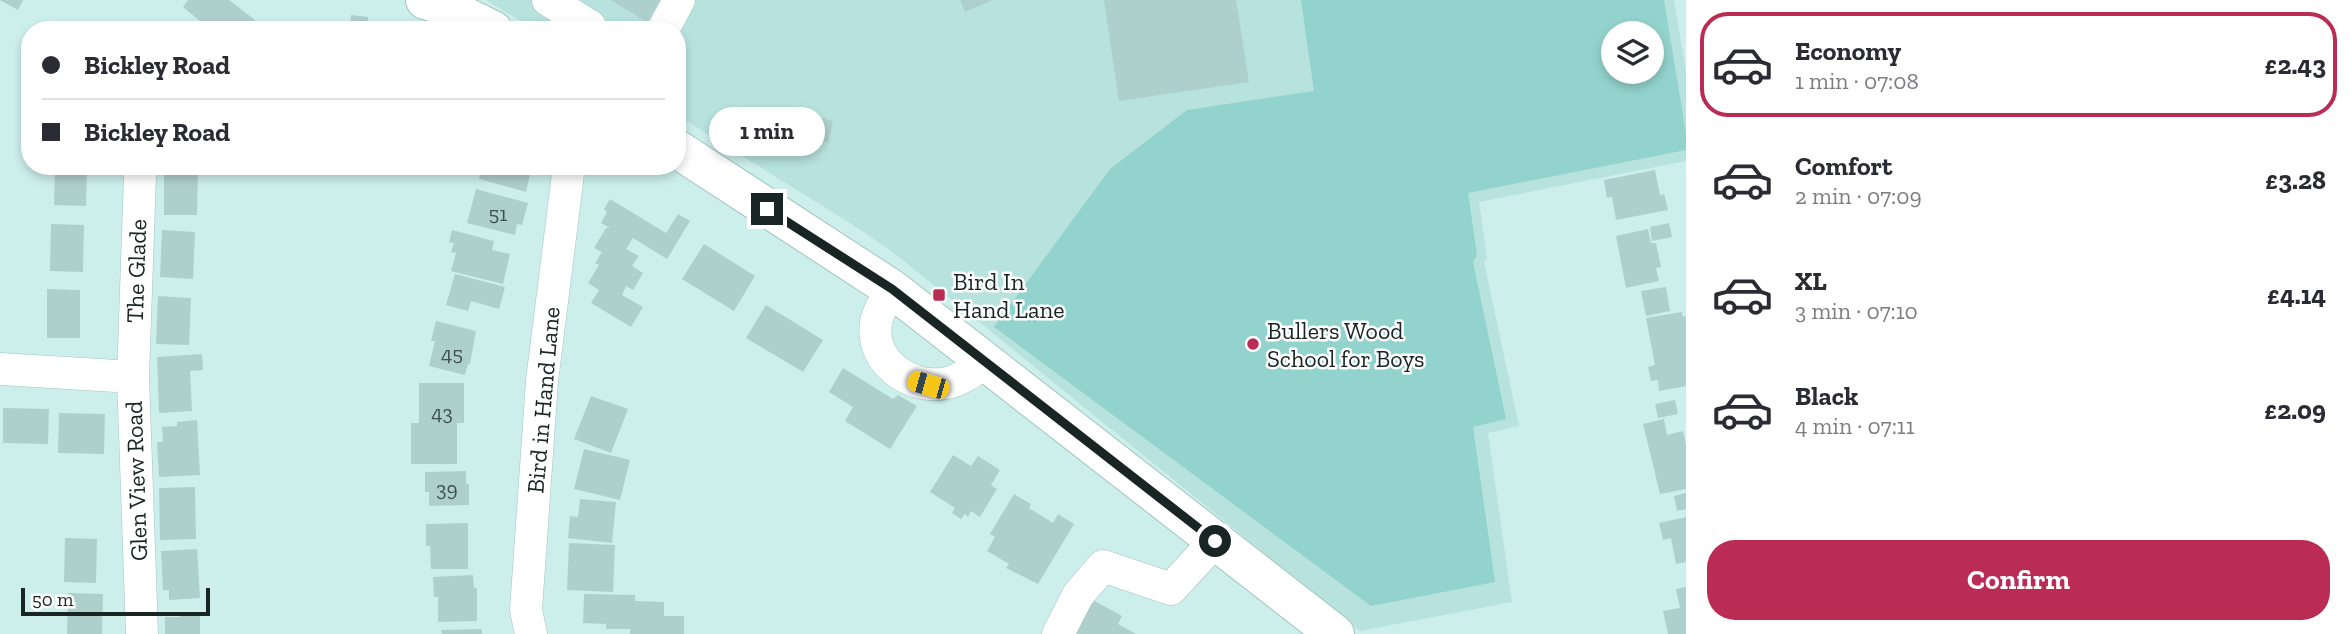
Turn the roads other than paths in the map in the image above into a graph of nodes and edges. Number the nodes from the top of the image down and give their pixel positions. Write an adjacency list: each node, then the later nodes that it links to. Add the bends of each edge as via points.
1 (425, 0): 4 (main road)
2 (548, 0): 5 (street)
3 (679, 0): 6 (street)
4 (475, 21)
5 (580, 21)
6 (668, 21)
7 (686, 155): 10 (main road)
8 (139, 175): 13 (street, The Glade)
9 (568, 175): 17 (street, Bird in Hand Lane, via 542,381 526,610)
10 (892, 289): 11 (main road); 11 (street, via 876,321 876,341 888,365 907,379 928,385 949,383)
11 (985, 363): 14 (main road)
12 (0, 369): 13 (street, Glen View Road)
13 (133, 377): 16 (street, Glen View Road)
14 (1215, 541): 15 (main road); 18 (street, via 1171,589 1103,566 1078,595)
15 (1314, 627)
16 (142, 634)
17 (531, 634)
18 (1058, 634)

